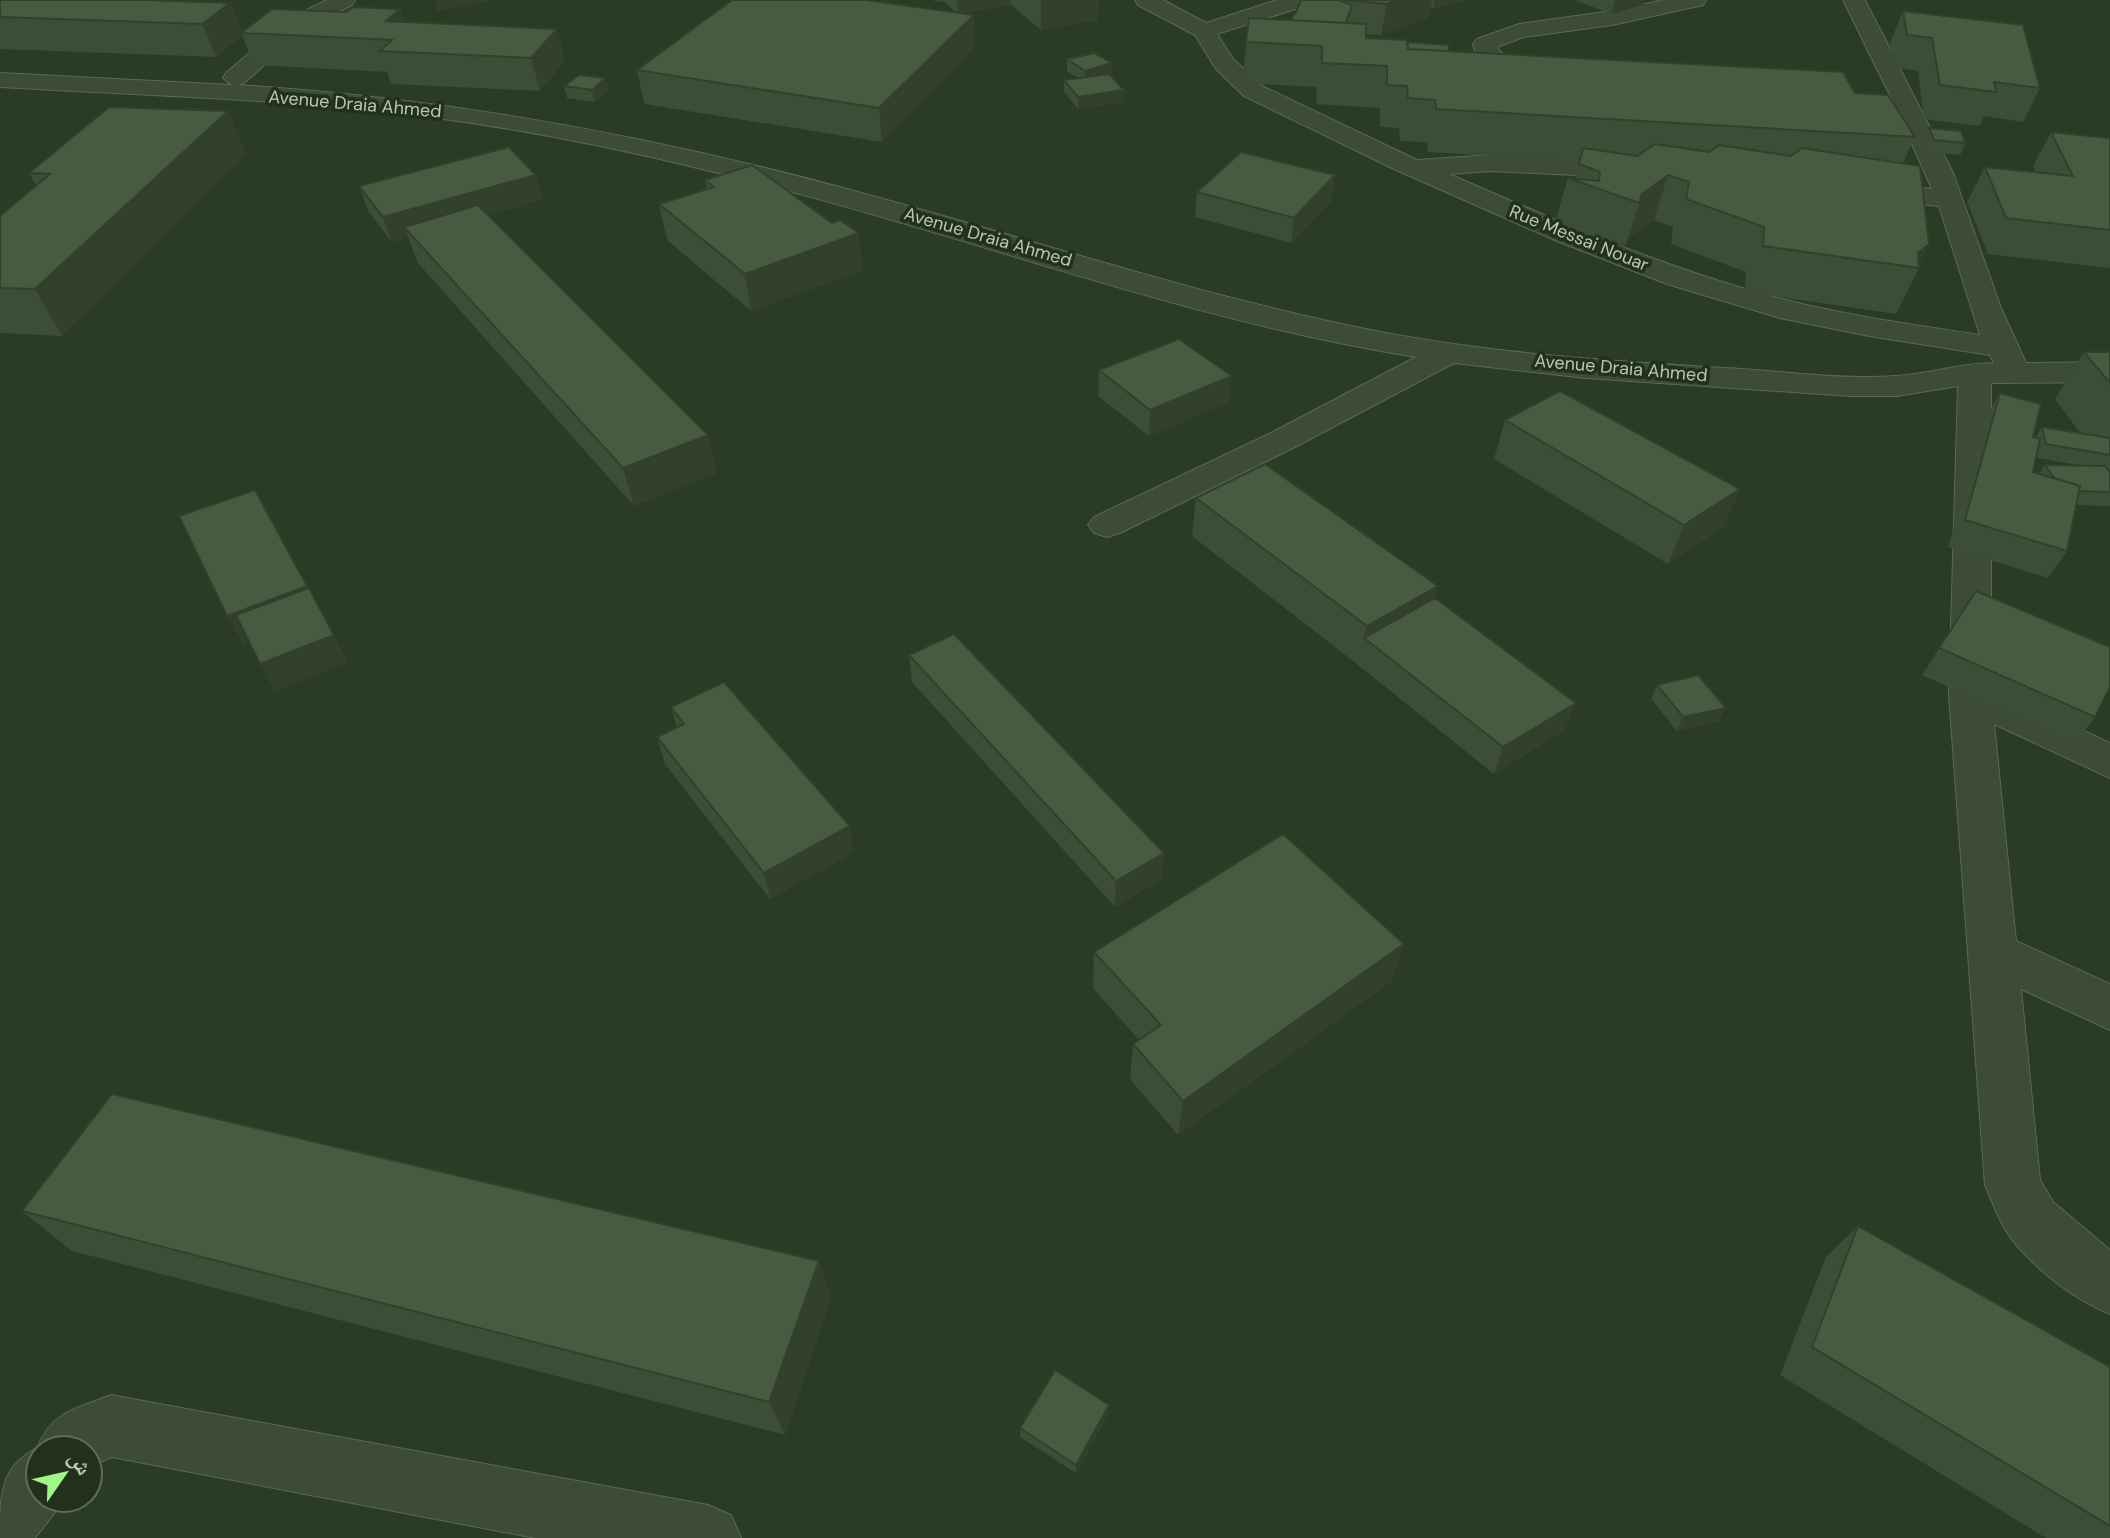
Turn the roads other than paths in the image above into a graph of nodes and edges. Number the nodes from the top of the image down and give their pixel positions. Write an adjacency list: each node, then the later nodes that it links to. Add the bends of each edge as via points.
1 (286, 0): 7 (street)
2 (344, 0): 7 (street)
3 (1146, 0): 8 (street)
4 (1300, 0): 8 (street)
5 (1695, 0): 12 (street, via 1519,31 1485,44 1487,54 1508,69)
6 (1854, 0): 14 (street)
7 (298, 23): 10 (street)
8 (1204, 31): 15 (street, Rue Messai Nouar, via 1230,73 1253,91)
9 (0, 63): 10 (street, Avenue Draia Ahmed)
10 (235, 78): 19 (street, Avenue Draia Ahmed, via 415,92 643,130 858,180)
11 (0, 80): 19 (street, Avenue Draia Ahmed, via 337,100 483,118 705,161)
12 (1564, 82)
13 (1818, 106): 14 (street)
14 (1911, 112): 18 (street)
15 (1412, 168): 16 (street, via 1492,163); 23 (street, Rue Messai Nouar, via 1706,287)
16 (1662, 172)
17 (1844, 189): 18 (street)
18 (1950, 199): 23 (street)
19 (1003, 232): 20 (street, Avenue Draia Ahmed); 21 (street, Avenue Draia Ahmed, via 1213,302)
20 (1386, 314)
21 (1448, 353): 23 (street, Avenue Draia Ahmed, via 1851,386 1897,386); 25 (street)
22 (1888, 359): 23 (street)
23 (1997, 364): 24 (street); 26 (street)
24 (2110, 372)
25 (1107, 525)
26 (1970, 695): 27 (street); 28 (street)
27 (2110, 762)
28 (1995, 954): 29 (street); 30 (street, via 2013,1185 2033,1221)
29 (2110, 1008)
30 (2110, 1285)
31 (92, 1434): 34 (street, via 111,1426)
32 (24, 1499): 33 (street)
33 (0, 1530)
34 (708, 1538)

